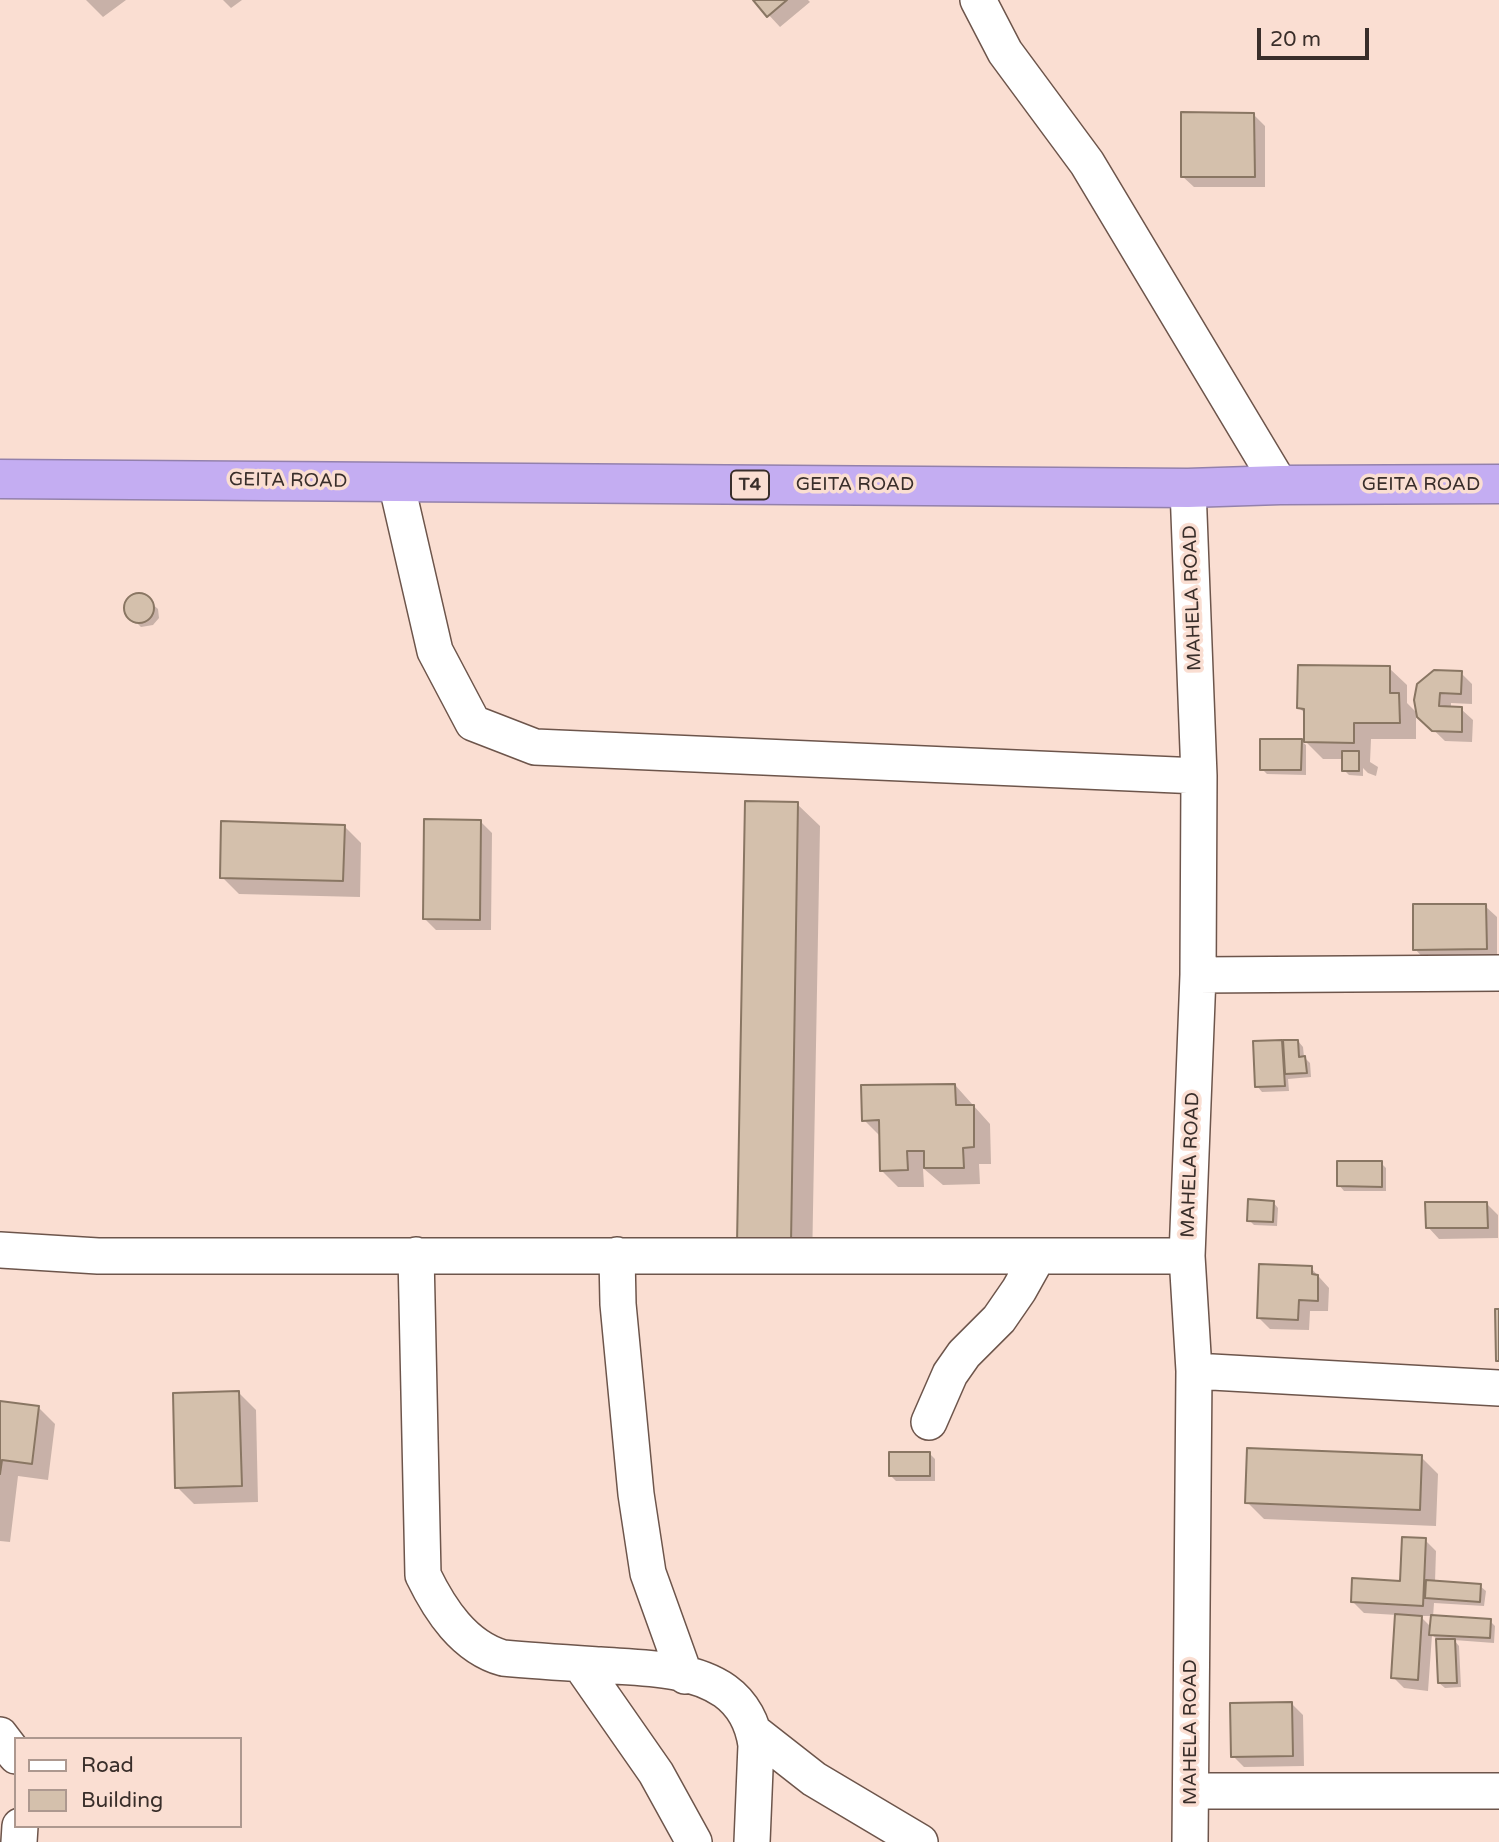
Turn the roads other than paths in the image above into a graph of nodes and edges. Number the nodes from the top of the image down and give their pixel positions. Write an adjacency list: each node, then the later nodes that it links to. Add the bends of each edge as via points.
1 (962, 0): 3 (street)
2 (978, 0): 3 (street)
3 (1005, 52): 7 (street, via 1087,163)
4 (0, 479): 5 (highway, GEITA ROAD / T4)
5 (396, 482): 8 (highway, GEITA ROAD / T4); 9 (street, via 435,652 473,723 535,747)
6 (1499, 484): 7 (highway, GEITA ROAD / T4)
7 (1280, 485): 8 (highway, GEITA ROAD / T4)
8 (1188, 488): 9 (street, MAHELA ROAD)
9 (1199, 776): 11 (street, MAHELA ROAD)
10 (1499, 973): 11 (street)
11 (1198, 975): 16 (street, MAHELA ROAD)
12 (0, 1250): 13 (street, via 98,1256)
13 (416, 1255): 14 (street); 20 (street, via 423,1575 453,1624 486,1653)
14 (617, 1255): 15 (street); 21 (street, via 636,1494 648,1573)
15 (1038, 1256): 16 (street); 19 (street, via 999,1320 950,1374)
16 (1187, 1256): 17 (street, MAHELA ROAD)
17 (1194, 1371): 18 (street); 25 (street, MAHELA ROAD)
18 (1499, 1388)
19 (929, 1422)
20 (580, 1664): 21 (street); 27 (street, via 656,1773)
21 (685, 1676): 22 (street, via 724,1691 748,1717)
22 (754, 1732): 28 (street); 29 (street, via 814,1779)
23 (0, 1735): 24 (street)
24 (14, 1753)
25 (1191, 1791): 26 (street); 30 (street, MAHELA ROAD)
26 (1499, 1791)
27 (694, 1842)
28 (752, 1842)
29 (920, 1842)
30 (1190, 1842)

